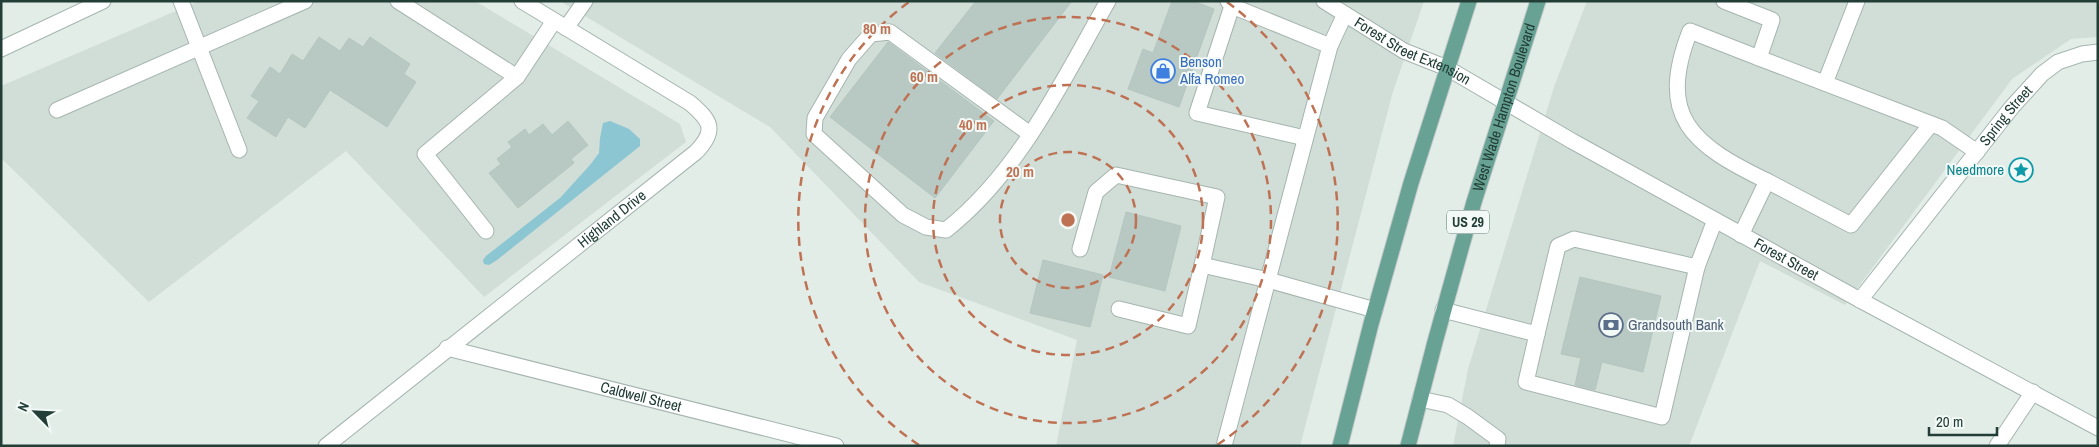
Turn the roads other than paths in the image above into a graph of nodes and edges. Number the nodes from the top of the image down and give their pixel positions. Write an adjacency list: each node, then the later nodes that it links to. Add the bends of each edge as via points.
1 (103, 1): 18 (street)
2 (181, 1): 17 (street)
3 (305, 1): 17 (street)
4 (398, 1): 22 (street)
5 (522, 1): 15 (street, Highland Drive)
6 (585, 1): 15 (street)
7 (1108, 1): 28 (street)
8 (1324, 1): 14 (street, Forest Street Extension)
9 (1469, 1): 21 (main road)
10 (1538, 1): 25 (main road, West Wade Hampton Boulevard / US 29)
11 (1724, 1): 20 (street, via 1772,20)
12 (1857, 1): 23 (street)
13 (1230, 4): 16 (street); 29 (street, via 1197,113)
14 (1345, 14): 16 (street); 21 (street, Forest Street Extension, via 1404,51)
15 (560, 24): 22 (street); 45 (street, Highland Drive, via 690,103 705,116 710,133 696,152)
16 (1330, 46): 29 (street)
17 (200, 48): 26 (street); 30 (street)
18 (1, 49)
19 (2098, 52): 31 (street, Spring Street, via 2058,62 2042,74)
20 (1759, 58): 23 (street); 32 (street, via 1690,31 1678,69 1678,92 1689,128 1702,143)
21 (1447, 68): 24 (street, Forest Street Extension); 42 (main road)
22 (518, 77): 34 (street, via 425,154)
23 (1824, 83): 27 (street)
24 (1477, 85): 25 (street, Forest Street)
25 (1506, 102): 33 (street, Forest Street); 43 (main road, West Wade Hampton Boulevard / US 29)
26 (57, 110)
27 (1931, 124): 31 (street); 32 (street, via 1851,225)
28 (1030, 134): 28 (street, via 988,191 946,230 926,228 903,215 814,134 815,118 849,59 871,34 890,32)
29 (1305, 138): 39 (street)
30 (239, 150)
31 (1977, 152): 40 (street, Spring Street)
32 (1767, 181): 35 (street)
33 (1715, 220): 35 (street, Forest Street); 38 (street)
34 (486, 231)
35 (1741, 235): 40 (street, Forest Street)
36 (1080, 249): 37 (street, via 1096,192 1116,175 1217,198)
37 (1202, 265): 39 (street); 41 (street, via 1188,326)
38 (1697, 267): 44 (street, via 1574,239 1558,246); 44 (street, via 1662,417 1526,382)
39 (1268, 280): 42 (street); 51 (street)
40 (1860, 300): 46 (street, Forest Street)
41 (1119, 309)
42 (1375, 310): 52 (main road)
43 (1443, 310): 44 (street); 47 (main road, West Wade Hampton Boulevard / US 29)
44 (1537, 334)
45 (447, 348): 49 (street, Highland Drive); 50 (street, Caldwell Street)
46 (2032, 392): 48 (street, Forest Street); 55 (street)
47 (1420, 399): 53 (main road, West Wade Hampton Boulevard / US 29); 54 (street, via 1448,405 1468,417 1498,438)
48 (2098, 428)
49 (326, 446)
50 (836, 446)
51 (1224, 446)
52 (1340, 446)
53 (1408, 446)
54 (1497, 446)
55 (1997, 446)

